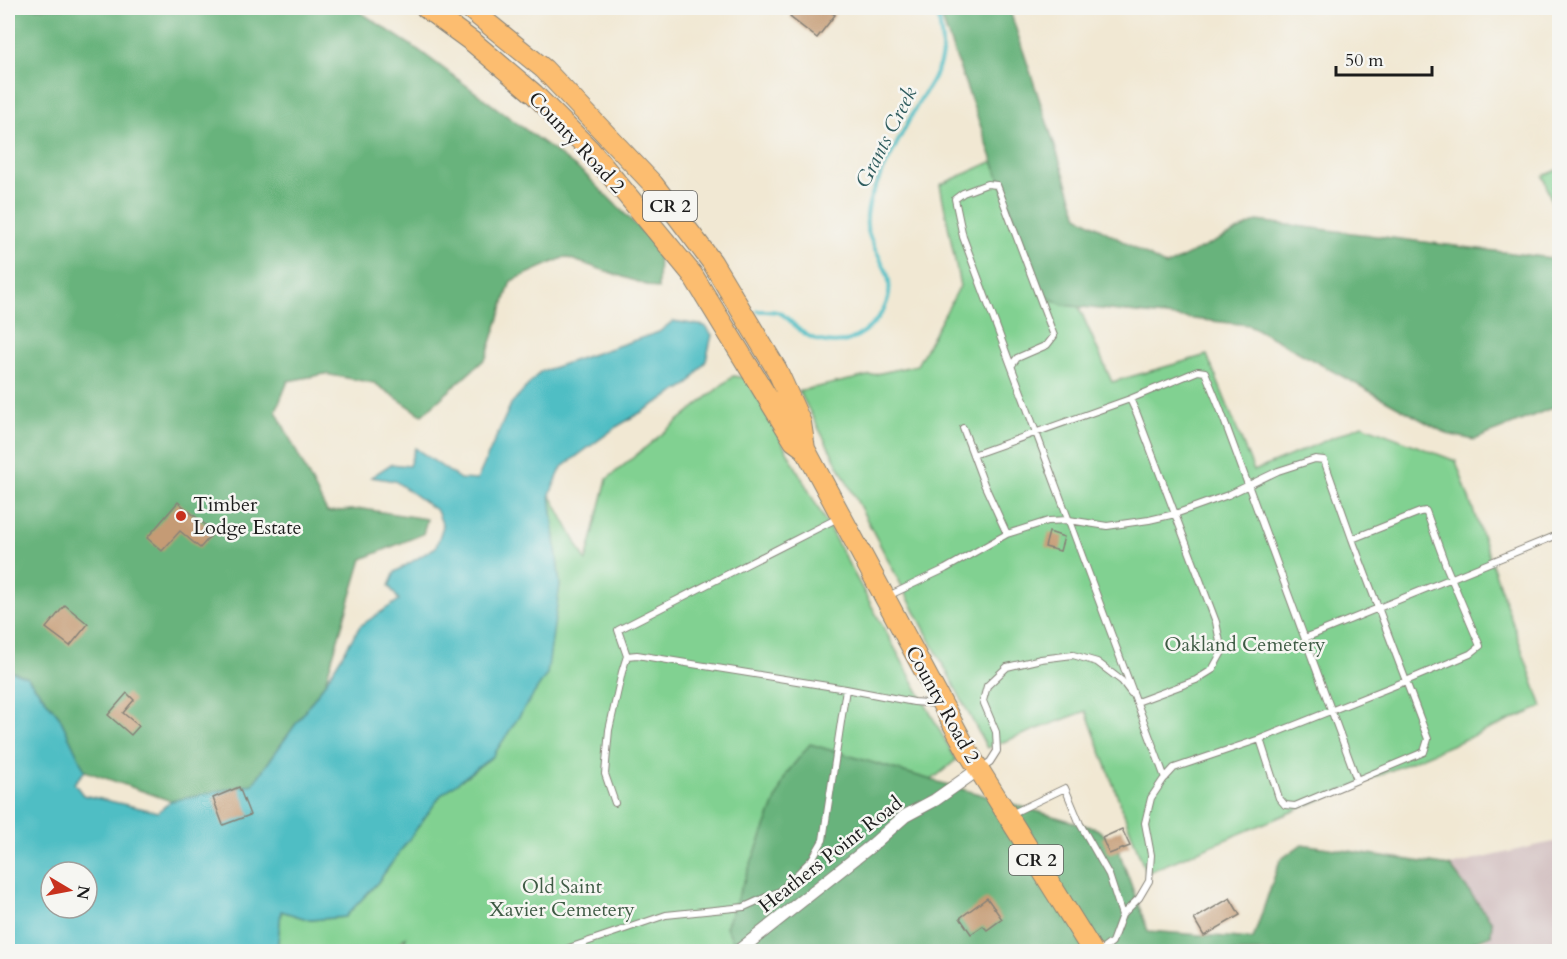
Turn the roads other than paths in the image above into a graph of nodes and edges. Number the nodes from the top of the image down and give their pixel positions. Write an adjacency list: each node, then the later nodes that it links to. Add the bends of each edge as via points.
1 (426, 8): 9 (main road, County Road 2 / CR 2, via 534,94 590,150 692,274 794,441)
2 (469, 8): 9 (main road, County Road 2 / CR 2, via 544,69 653,184 712,262 777,370 801,423)
3 (1560, 185): 4 (lane)
4 (1560, 194)
5 (1012, 365): 5 (lane, via 963,237 955,199 987,184 997,185 1054,336 1047,345 1017,358); 8 (lane)
6 (1130, 399): 8 (lane); 11 (lane, via 1198,370 1205,372); 12 (lane)
7 (963, 428): 10 (lane)
8 (1037, 432): 10 (lane); 14 (lane)
9 (805, 448): 13 (main road, County Road 2 / CR 2)
10 (973, 455): 15 (lane)
11 (1248, 485): 12 (lane); 17 (lane, via 1278,471 1315,459 1324,460); 21 (lane)
12 (1174, 514): 14 (lane, via 1107,525); 25 (lane, via 1216,622 1222,652 1212,670 1196,680)
13 (841, 516): 19 (main road, County Road 2 / CR 2); 22 (lane, via 618,630)
14 (1069, 520): 15 (lane, via 1048,521); 25 (lane)
15 (1007, 534): 19 (lane)
16 (1560, 534): 18 (lane)
17 (1352, 539): 18 (lane, via 1426,511); 20 (lane)
18 (1451, 578): 20 (lane); 23 (lane, via 1479,646 1470,654)
19 (885, 598): 26 (main road, County Road 2 / CR 2)
20 (1378, 608): 21 (lane); 23 (lane)
21 (1305, 638): 27 (lane)
22 (627, 656): 24 (lane); 32 (lane, via 609,730 605,774)
23 (1406, 681): 27 (lane); 31 (lane, via 1428,739 1424,752)
24 (846, 688): 26 (lane); 35 (lane, via 824,840 812,860 780,891 744,907 666,915)
25 (1137, 702): 29 (lane, via 1122,681 1097,662 1073,655 1007,667 987,686 983,702 996,732 998,751); 30 (lane)
26 (941, 704): 29 (main road, County Road 2 / CR 2)
27 (1331, 710): 28 (lane); 31 (lane)
28 (1260, 739): 30 (lane, via 1174,768); 31 (lane, via 1285,806 1295,806)
29 (979, 770): 33 (main road, County Road 2 / CR 2); 36 (street, Heathers Point Road, via 905,816)
30 (1165, 778): 34 (lane, via 1151,798 1145,823 1151,855 1149,881)
31 (1357, 780)
32 (615, 803)
33 (1008, 815): 34 (lane, via 1065,788 1109,875); 37 (main road, County Road 2 / CR 2)
34 (1122, 915): 38 (lane, via 1112,942)
35 (557, 951)
36 (737, 951)
37 (1094, 951)
38 (1099, 951)

